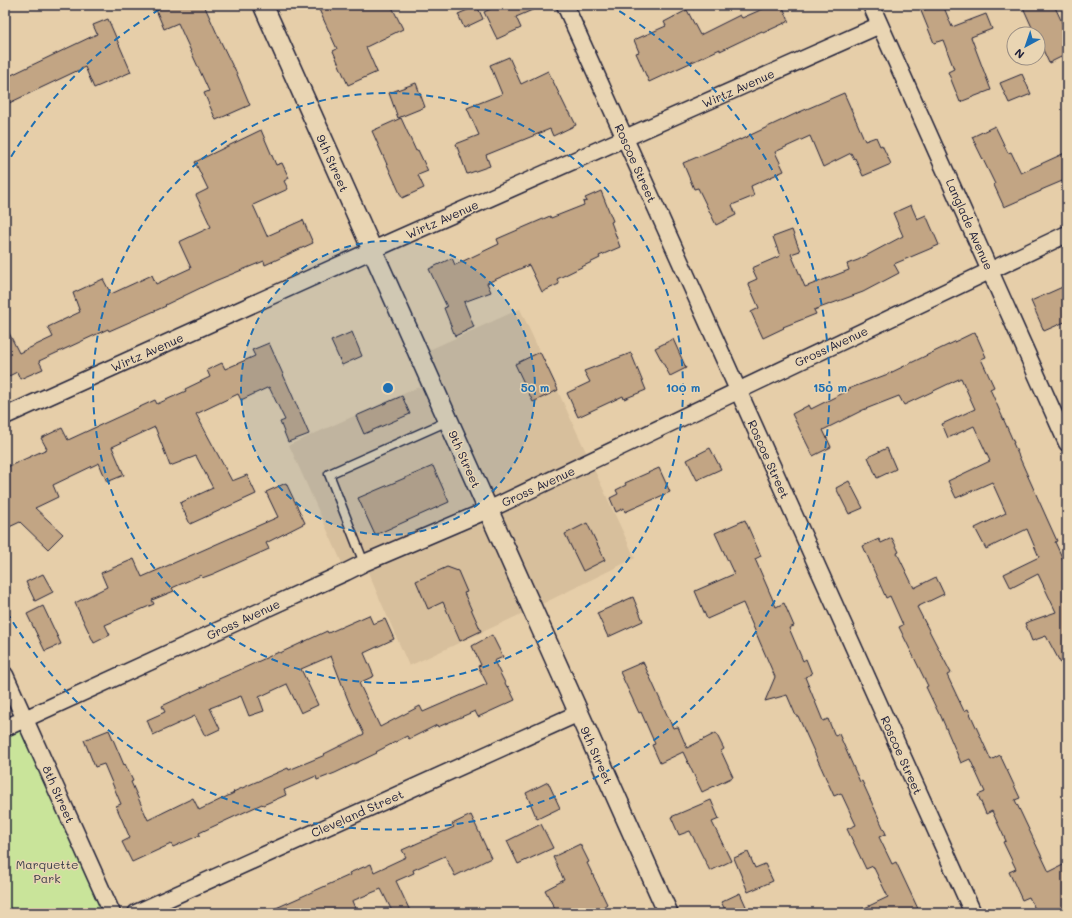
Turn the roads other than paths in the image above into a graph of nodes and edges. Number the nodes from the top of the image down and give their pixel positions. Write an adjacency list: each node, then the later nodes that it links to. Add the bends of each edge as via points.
1 (263, 5): 7 (street, 9th Street)
2 (565, 5): 5 (street, Roscoe Street)
3 (871, 5): 4 (street, Langlade Avenue)
4 (880, 25): 5 (street, Wirtz Avenue); 8 (street, Langlade Avenue)
5 (625, 138): 7 (street, Wirtz Avenue); 9 (street, Roscoe Street)
6 (1067, 234): 8 (street, Gross Avenue)
7 (372, 250): 10 (street, Wirtz Avenue); 11 (street, 9th Street)
8 (990, 270): 9 (street, Gross Avenue); 12 (street, Langlade Avenue)
9 (738, 390): 13 (street, Gross Avenue); 22 (street, Roscoe Street)
10 (5, 416)
11 (448, 421): 13 (street, 9th Street); 14 (lane, via 329,474)
12 (1067, 443)
13 (488, 510): 14 (street, Gross Avenue); 16 (street, 9th Street)
14 (364, 563): 17 (street, Gross Avenue)
15 (5, 675): 17 (street, 8th Street)
16 (579, 713): 20 (street, Cleveland Street); 21 (street, 9th Street)
17 (25, 719): 18 (street, Gross Avenue); 19 (street, 8th Street)
18 (5, 728)
19 (112, 913)
20 (136, 913)
21 (668, 913)
22 (973, 913)

